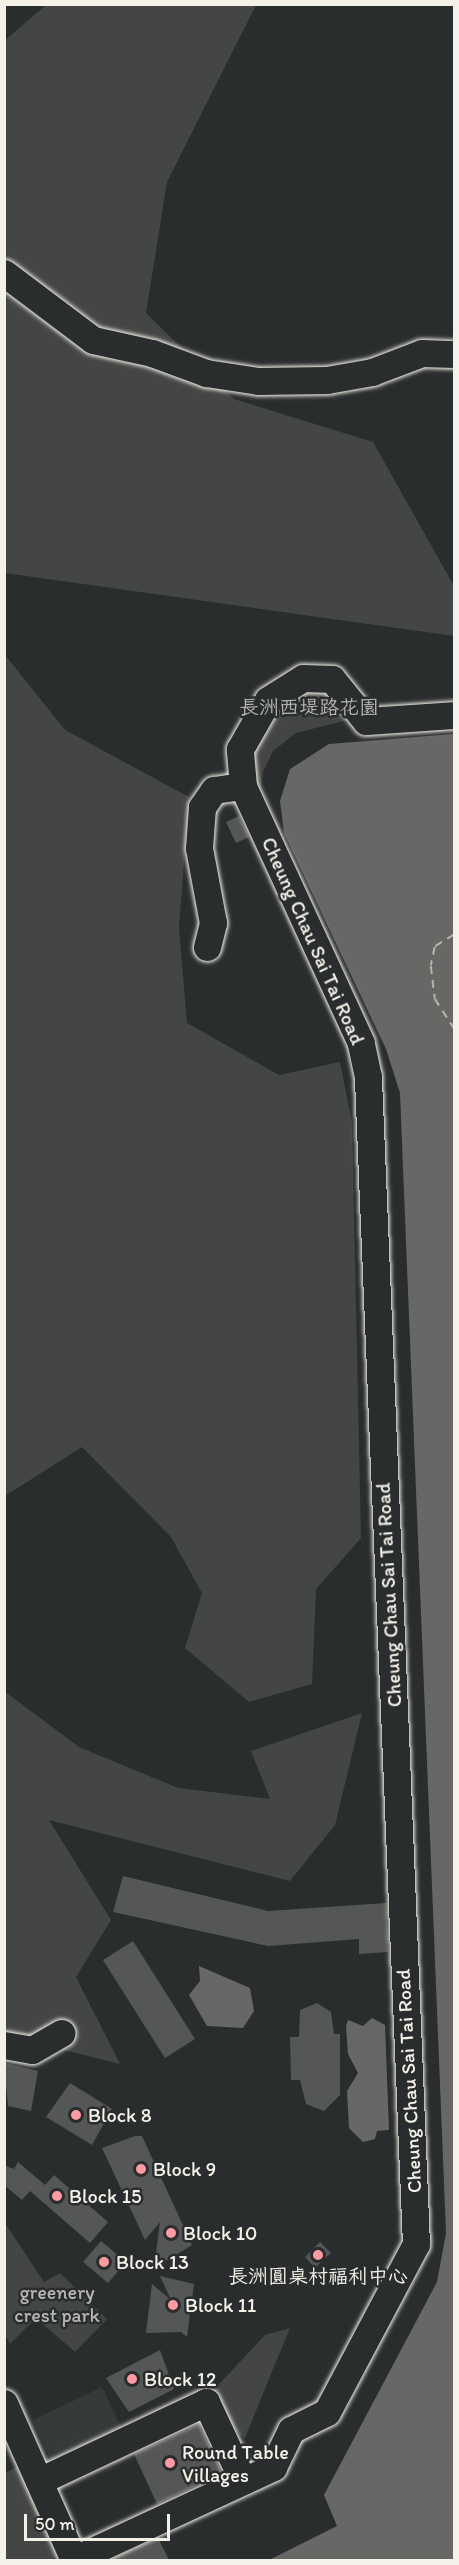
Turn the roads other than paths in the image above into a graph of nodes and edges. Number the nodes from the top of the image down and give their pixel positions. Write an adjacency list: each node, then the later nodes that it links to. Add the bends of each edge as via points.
1 (4, 273): 2 (street, via 93,340 152,353 206,373 258,381 327,380 372,372 422,353)
2 (454, 354)
3 (454, 715): 4 (street, Cheung Chau Sai Tai Road, via 366,721 332,679 303,678 268,700 253,724 240,750)
4 (243, 786): 5 (street, via 214,790 202,807 199,848 213,923); 10 (street, Cheung Chau Sai Tai Road, via 361,1043 368,1077 416,2244 327,2412 291,2430 273,2467)
5 (207, 947)
6 (61, 2033): 7 (street, via 32,2050)
7 (4, 2045)
8 (4, 2403): 9 (street)
9 (39, 2481): 10 (street, via 206,2402); 11 (street)
10 (243, 2481): 11 (street, Cheung Chau Sai Tai Road)
11 (73, 2560)

